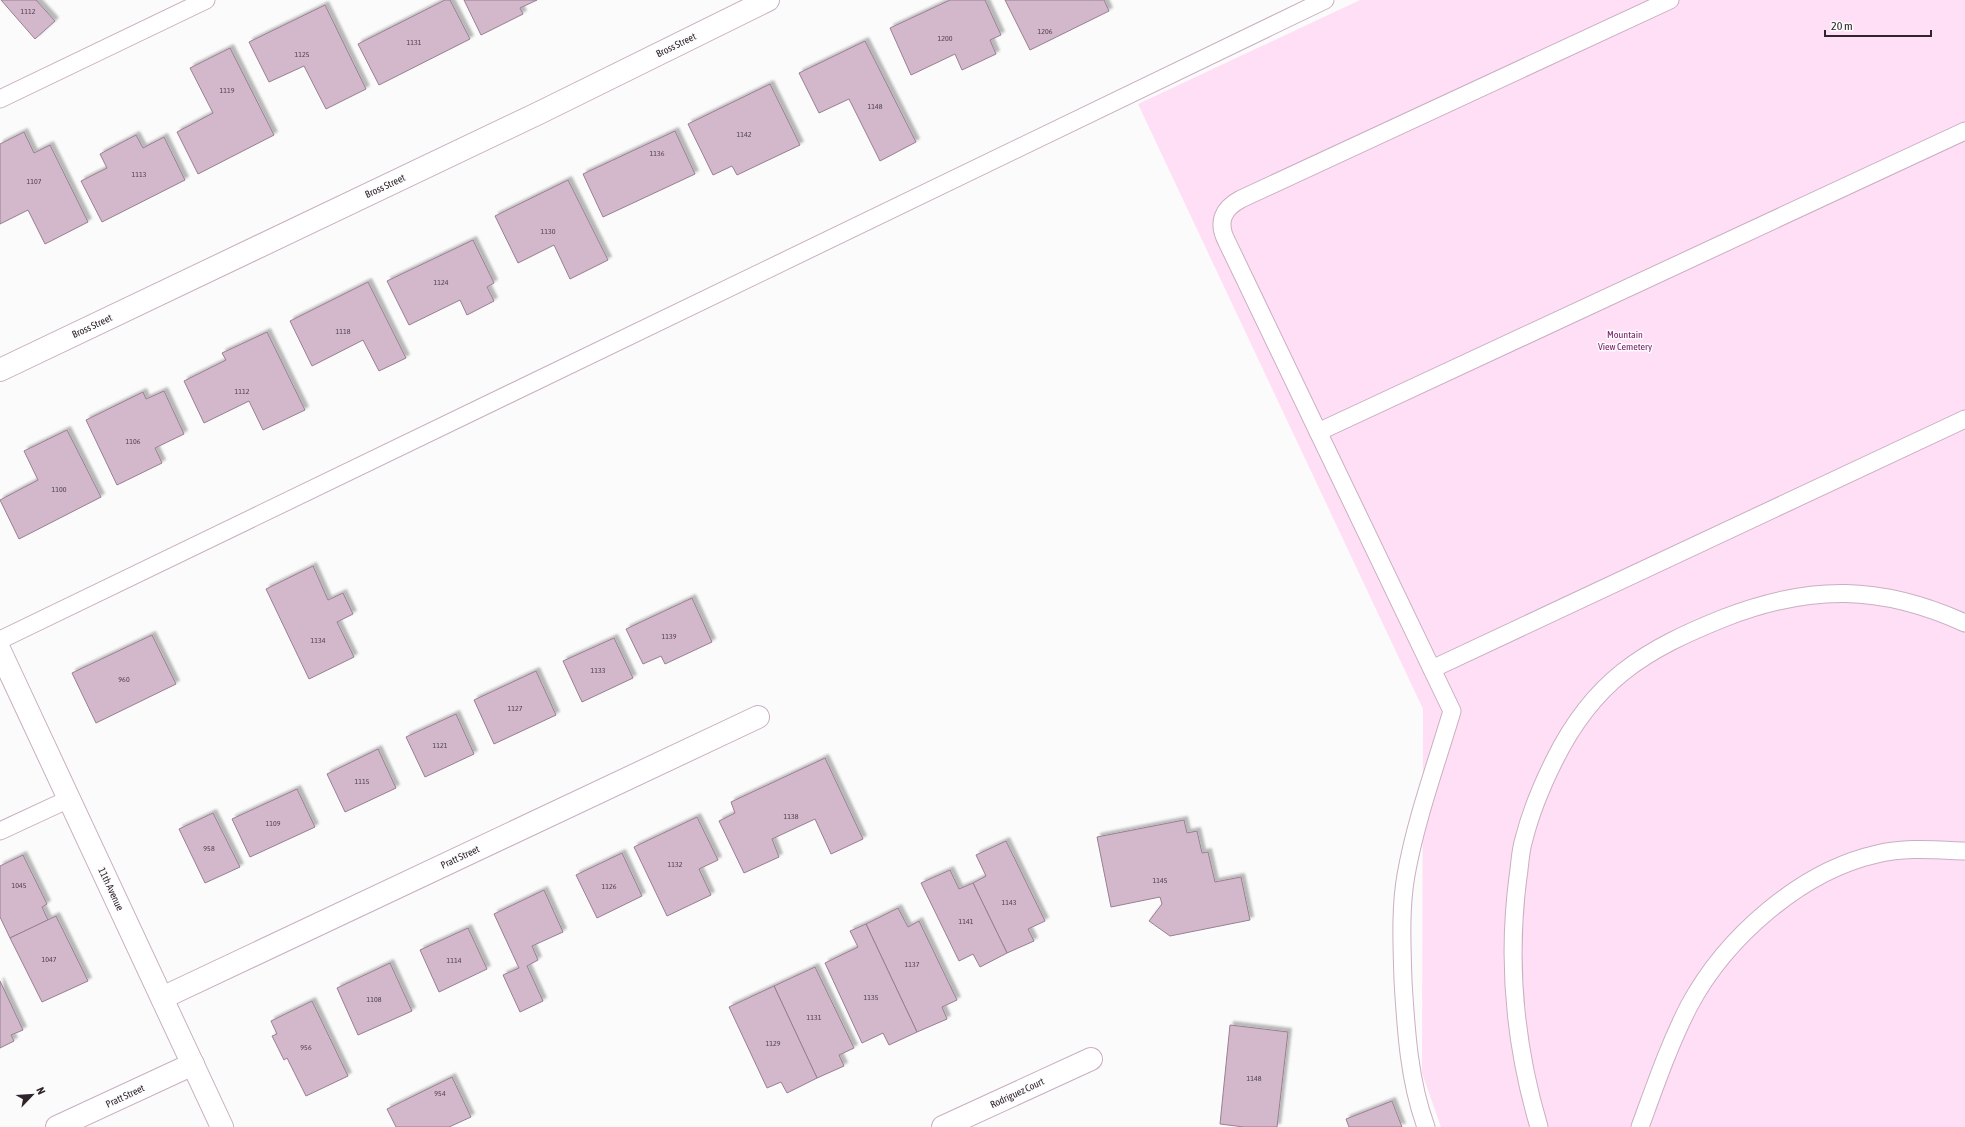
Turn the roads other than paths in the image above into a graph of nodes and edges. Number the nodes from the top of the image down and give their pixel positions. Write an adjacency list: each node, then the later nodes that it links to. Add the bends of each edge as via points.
1 (206, 0): 5 (lane)
2 (768, 0): 7 (street, Bross Street, via 541,112)
3 (1325, 0): 11 (lane)
4 (1670, 0): 9 (lane, via 1241,199 1226,211 1221,222 1224,236)
5 (0, 100)
6 (1965, 131): 9 (lane)
7 (0, 370)
8 (1965, 419): 13 (lane)
9 (1318, 432): 13 (lane)
10 (1965, 623): 25 (lane, via 1934,609 1897,598 1837,593 1791,598 1748,609 1662,646 1622,672 1586,708 1563,743 1541,787 1523,840 1513,915 1517,1029)
11 (0, 640)
12 (0, 651): 15 (street, 11th Avenue)
13 (1432, 669): 24 (lane, via 1452,711 1419,822 1406,877 1402,952 1408,1047 1415,1089)
14 (758, 717): 18 (street, Pratt Street)
15 (69, 799): 16 (lane); 18 (street, 11th Avenue)
16 (0, 831)
17 (1965, 851): 26 (lane, via 1919,849 1878,853 1847,862 1820,874 1793,891 1736,942 1715,967 1690,1005 1671,1045)
18 (162, 998): 20 (street, 11th Avenue)
19 (1091, 1059): 23 (street, Rodriguez Court)
20 (193, 1064): 21 (street, Pratt Street); 22 (street, 11th Avenue)
21 (57, 1127)
22 (222, 1127)
23 (943, 1127)
24 (1426, 1127)
25 (1539, 1127)
26 (1640, 1127)

